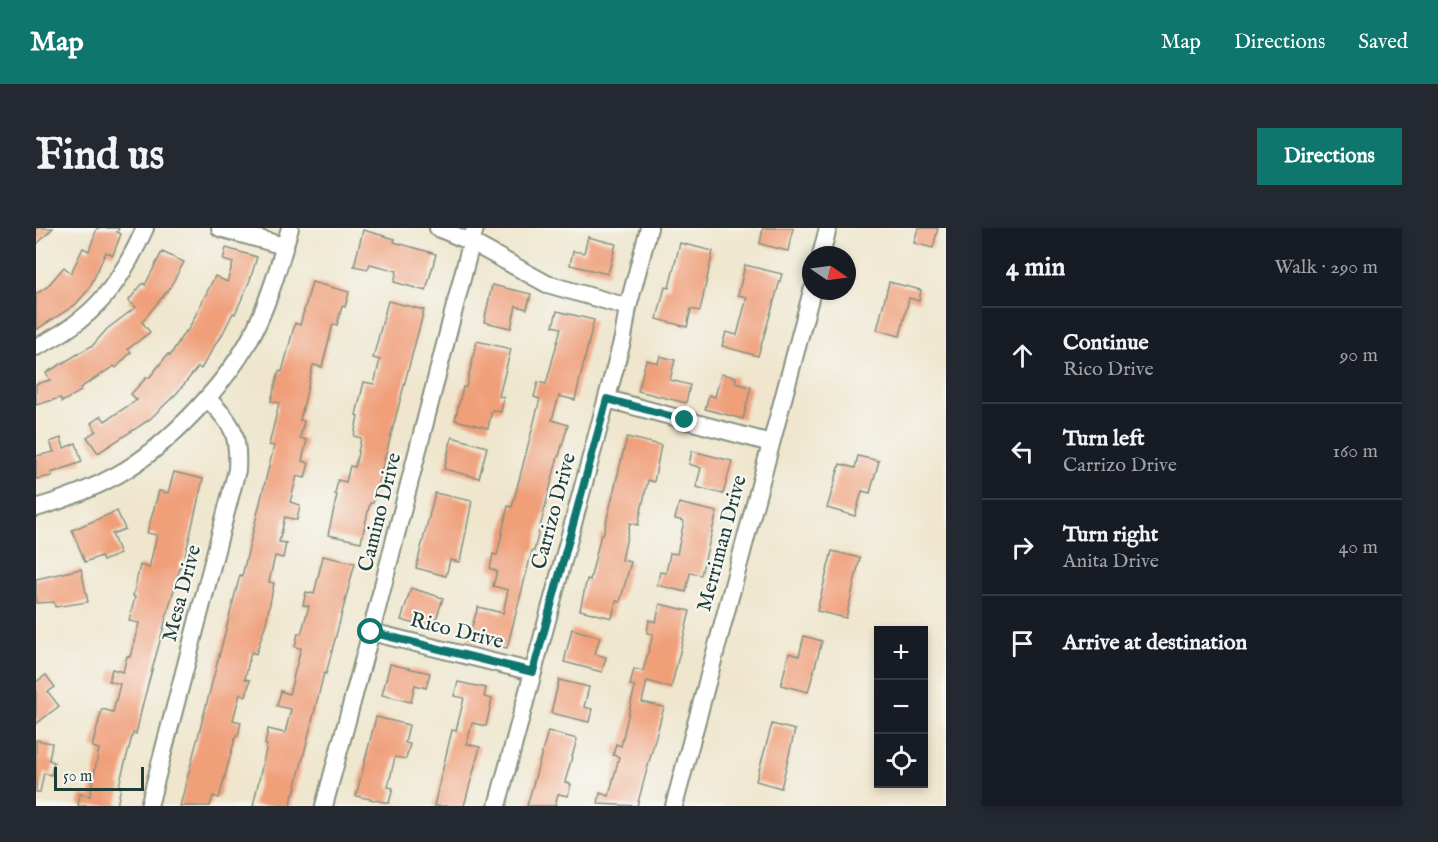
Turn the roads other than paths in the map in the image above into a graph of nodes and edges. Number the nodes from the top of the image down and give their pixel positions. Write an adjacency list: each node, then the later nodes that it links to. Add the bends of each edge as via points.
1 (145, 228): 12 (street, via 120,277 99,303 76,324)
2 (220, 228): 8 (street)
3 (290, 228): 8 (street)
4 (438, 228): 7 (street)
5 (649, 228): 11 (street, Carrizo Drive)
6 (828, 228): 9 (street)
7 (473, 235): 11 (street, via 547,284); 17 (street, Camino Drive)
8 (284, 246): 13 (street, via 255,329)
9 (823, 246)
10 (810, 300): 15 (street, Merriman Drive)
11 (628, 307): 14 (street, Carrizo Drive)
12 (36, 347)
13 (208, 399): 16 (street, via 160,443 117,475); 19 (street, Mesa Drive, via 234,430 237,470)
14 (607, 399): 15 (street); 18 (street, Carrizo Drive)
15 (771, 443): 22 (street, Merriman Drive)
16 (36, 508)
17 (371, 632): 18 (street, Rico Drive); 20 (street, Camino Drive)
18 (533, 672): 21 (street, Carrizo Drive)
19 (148, 806)
20 (324, 806)
21 (497, 806)
22 (674, 806)

